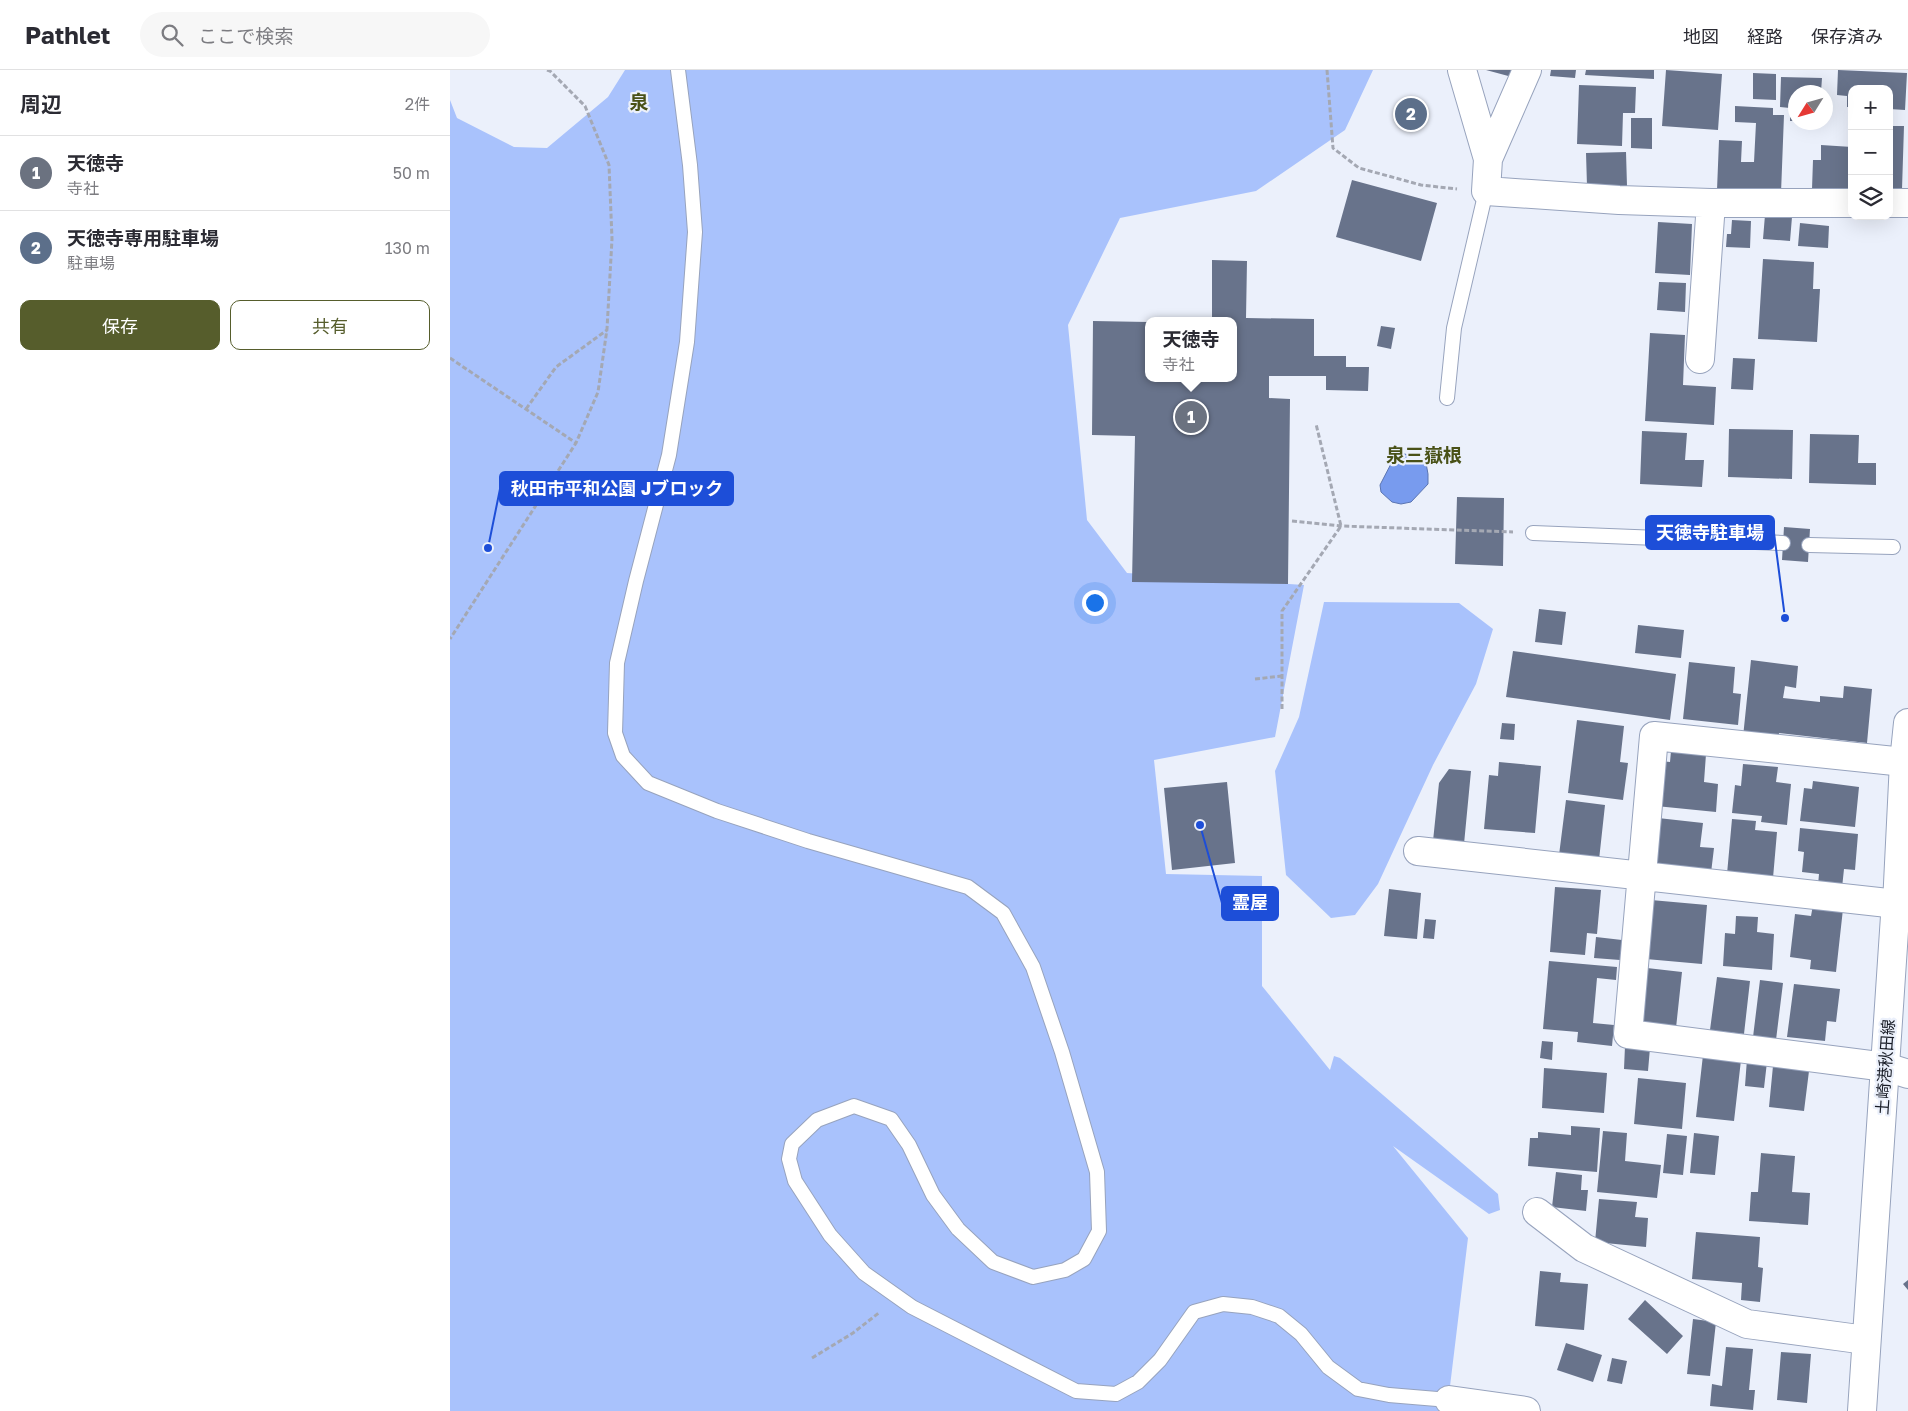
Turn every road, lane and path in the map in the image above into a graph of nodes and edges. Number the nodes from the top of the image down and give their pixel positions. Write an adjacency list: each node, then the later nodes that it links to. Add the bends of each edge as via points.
1 (547, 70): 12 (path, via 584,106 609,165 612,239)
2 (678, 70): 36 (lane, via 695,232 687,342 669,455 617,663 615,732 623,756 648,783 726,814 968,887 1003,913 1033,967 1097,1172 1099,1231 1084,1259 1065,1270 1033,1277 993,1262 958,1229 933,1195 909,1144 890,1119 854,1106 817,1120 792,1144 790,1159 795,1181 830,1235 864,1273)
3 (1327, 70): 7 (path, via 1333,148 1359,168 1421,185)
4 (1462, 70): 6 (street)
5 (1527, 70): 6 (street)
6 (1488, 159): 7 (street)
7 (1486, 192): 8 (street); 15 (lane, via 1454,328)
8 (1711, 203): 9 (street); 14 (street)
9 (1848, 203)
10 (1893, 203): 11 (street)
11 (1908, 203)
12 (607, 329): 16 (path, via 556,367); 18 (path, via 598,392)
13 (450, 358): 16 (path)
14 (1700, 359)
15 (1447, 398)
16 (526, 409): 18 (path)
17 (1316, 424): 20 (path)
18 (576, 443): 25 (path)
19 (1292, 521): 20 (path)
20 (1341, 526): 21 (path); 26 (path, via 1282,611)
21 (1533, 533): 22 (lane)
22 (1783, 543)
23 (1809, 545): 24 (lane)
24 (1893, 547)
25 (450, 639)
26 (1282, 676): 27 (path); 28 (path)
27 (1255, 679)
28 (1282, 709)
29 (1908, 724): 30 (street, 土崎港秋田線)
30 (1904, 762): 32 (street, via 1654,736); 33 (street, 土崎港秋田線)
31 (1418, 851): 32 (street)
32 (1641, 877): 33 (street); 34 (street, via 1628,1034)
33 (1900, 917): 34 (street, 土崎港秋田線)
34 (1897, 1070): 37 (street, 土崎港秋田線)
35 (1536, 1212): 37 (street, via 1584,1248 1747,1324)
36 (899, 1298): 38 (path, via 853,1333); 39 (lane, via 1076,1390 1116,1394 1138,1382 1160,1360 1194,1312 1224,1304 1279,1316 1301,1334 1328,1367 1358,1389)
37 (1866, 1340): 41 (street, 土崎港秋田線)
38 (812, 1358)
39 (1449, 1400): 40 (street)
40 (1526, 1411)
41 (1862, 1411)

